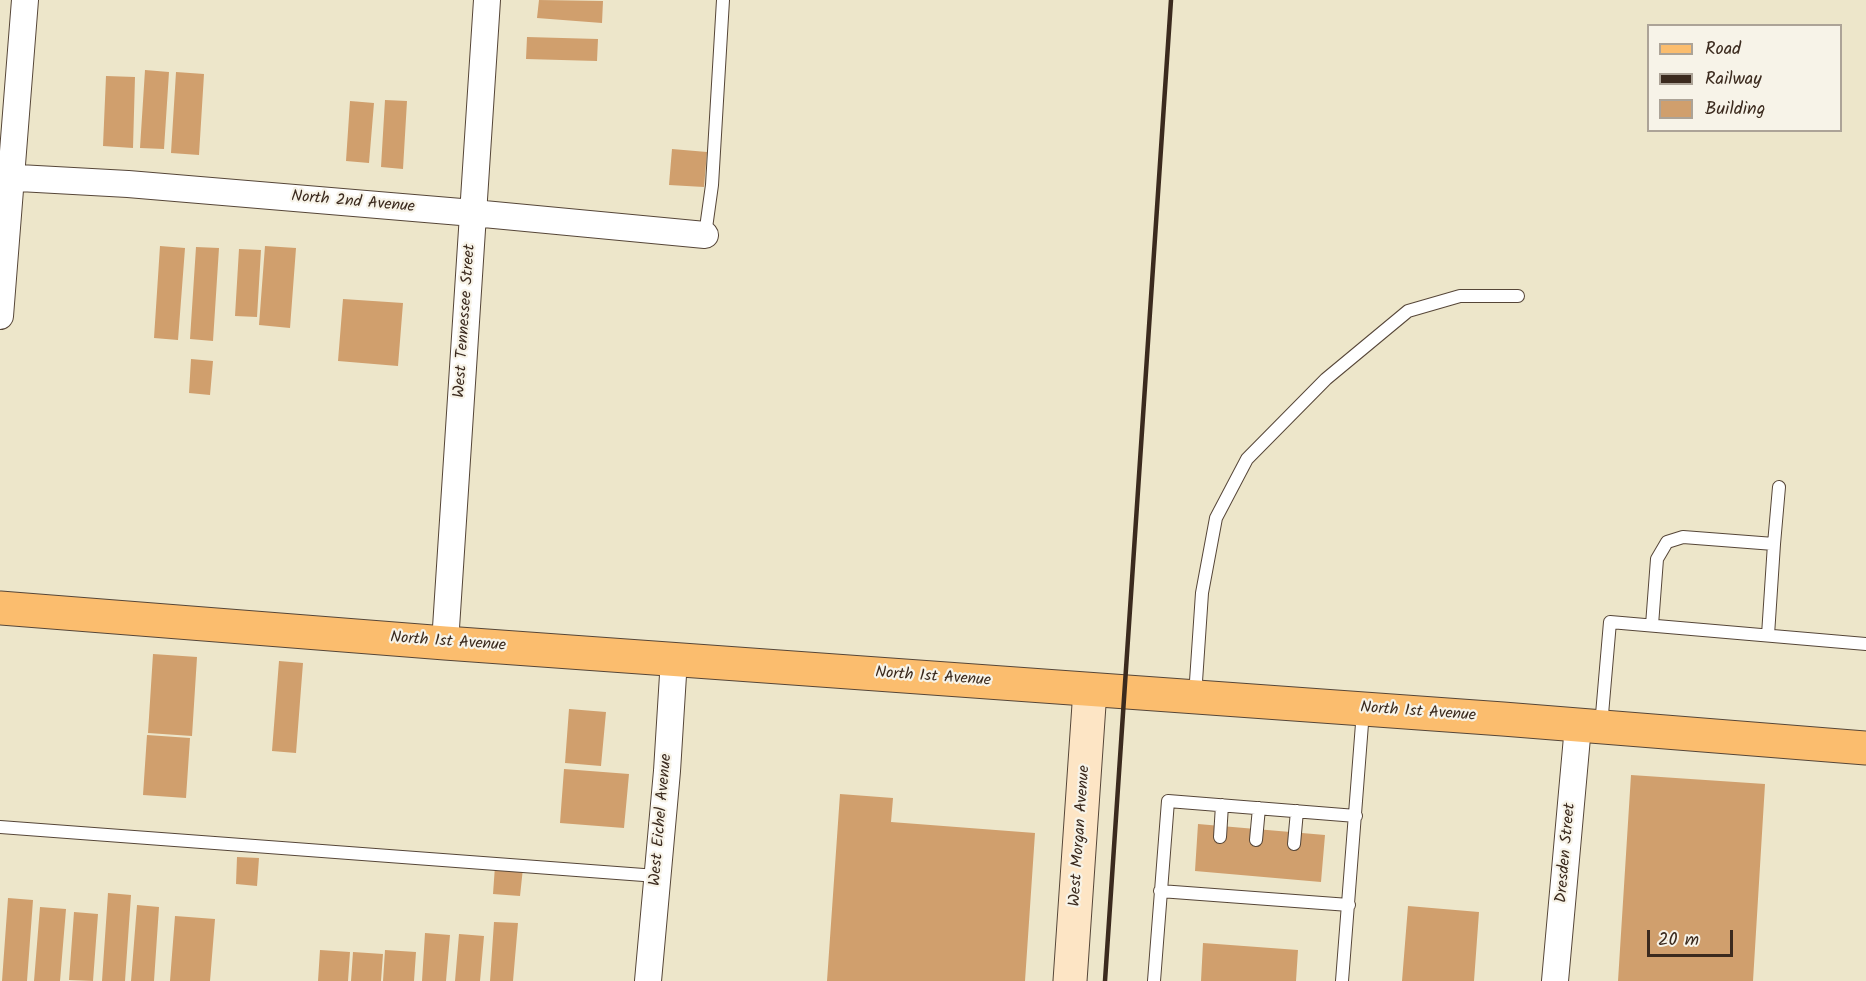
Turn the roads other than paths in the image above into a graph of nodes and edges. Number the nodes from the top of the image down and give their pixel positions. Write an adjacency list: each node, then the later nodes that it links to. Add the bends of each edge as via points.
1 (25, 0): 4 (street)
2 (488, 0): 5 (street, West Tennessee Street)
3 (723, 0): 6 (lane, via 712,185)
4 (5, 177): 5 (street, North 2nd Avenue); 8 (street)
5 (474, 213): 6 (street, North 2nd Avenue); 14 (street, West Tennessee Street)
6 (705, 235)
7 (1518, 296): 18 (lane, via 1460,296 1408,311 1326,379 1247,459 1216,519 1202,593)
8 (0, 316)
9 (1779, 488): 10 (lane)
10 (1774, 544): 12 (lane, via 1683,537 1666,542 1657,559); 13 (lane)
11 (0, 608): 14 (main road, North 1st Avenue)
12 (1652, 625): 13 (lane); 20 (lane, via 1610,622)
13 (1768, 635): 15 (lane)
14 (445, 643): 16 (main road, North 1st Avenue)
15 (1866, 644)
16 (674, 659): 17 (main road, North 1st Avenue); 30 (street, West Eichel Avenue)
17 (1090, 690): 18 (main road, North 1st Avenue); 34 (street, West Morgan Avenue)
18 (1195, 698): 19 (main road, North 1st Avenue)
19 (1363, 709): 20 (main road, North 1st Avenue); 25 (lane)
20 (1589, 727): 21 (main road, North 1st Avenue); 37 (street, Dresden Street)
21 (1866, 748)
22 (1222, 805): 23 (lane); 27 (lane); 31 (lane, via 1168,801)
23 (1259, 808): 24 (lane); 28 (lane)
24 (1297, 811): 25 (lane); 29 (lane)
25 (1356, 816): 32 (lane)
26 (0, 827): 30 (lane)
27 (1220, 837)
28 (1256, 840)
29 (1294, 844)
30 (657, 876): 33 (street, West Eichel Avenue)
31 (1161, 891): 32 (lane, via 1216,889); 35 (lane)
32 (1349, 905): 36 (lane)
33 (648, 981)
34 (1070, 981)
35 (1154, 981)
36 (1342, 981)
37 (1555, 981)

